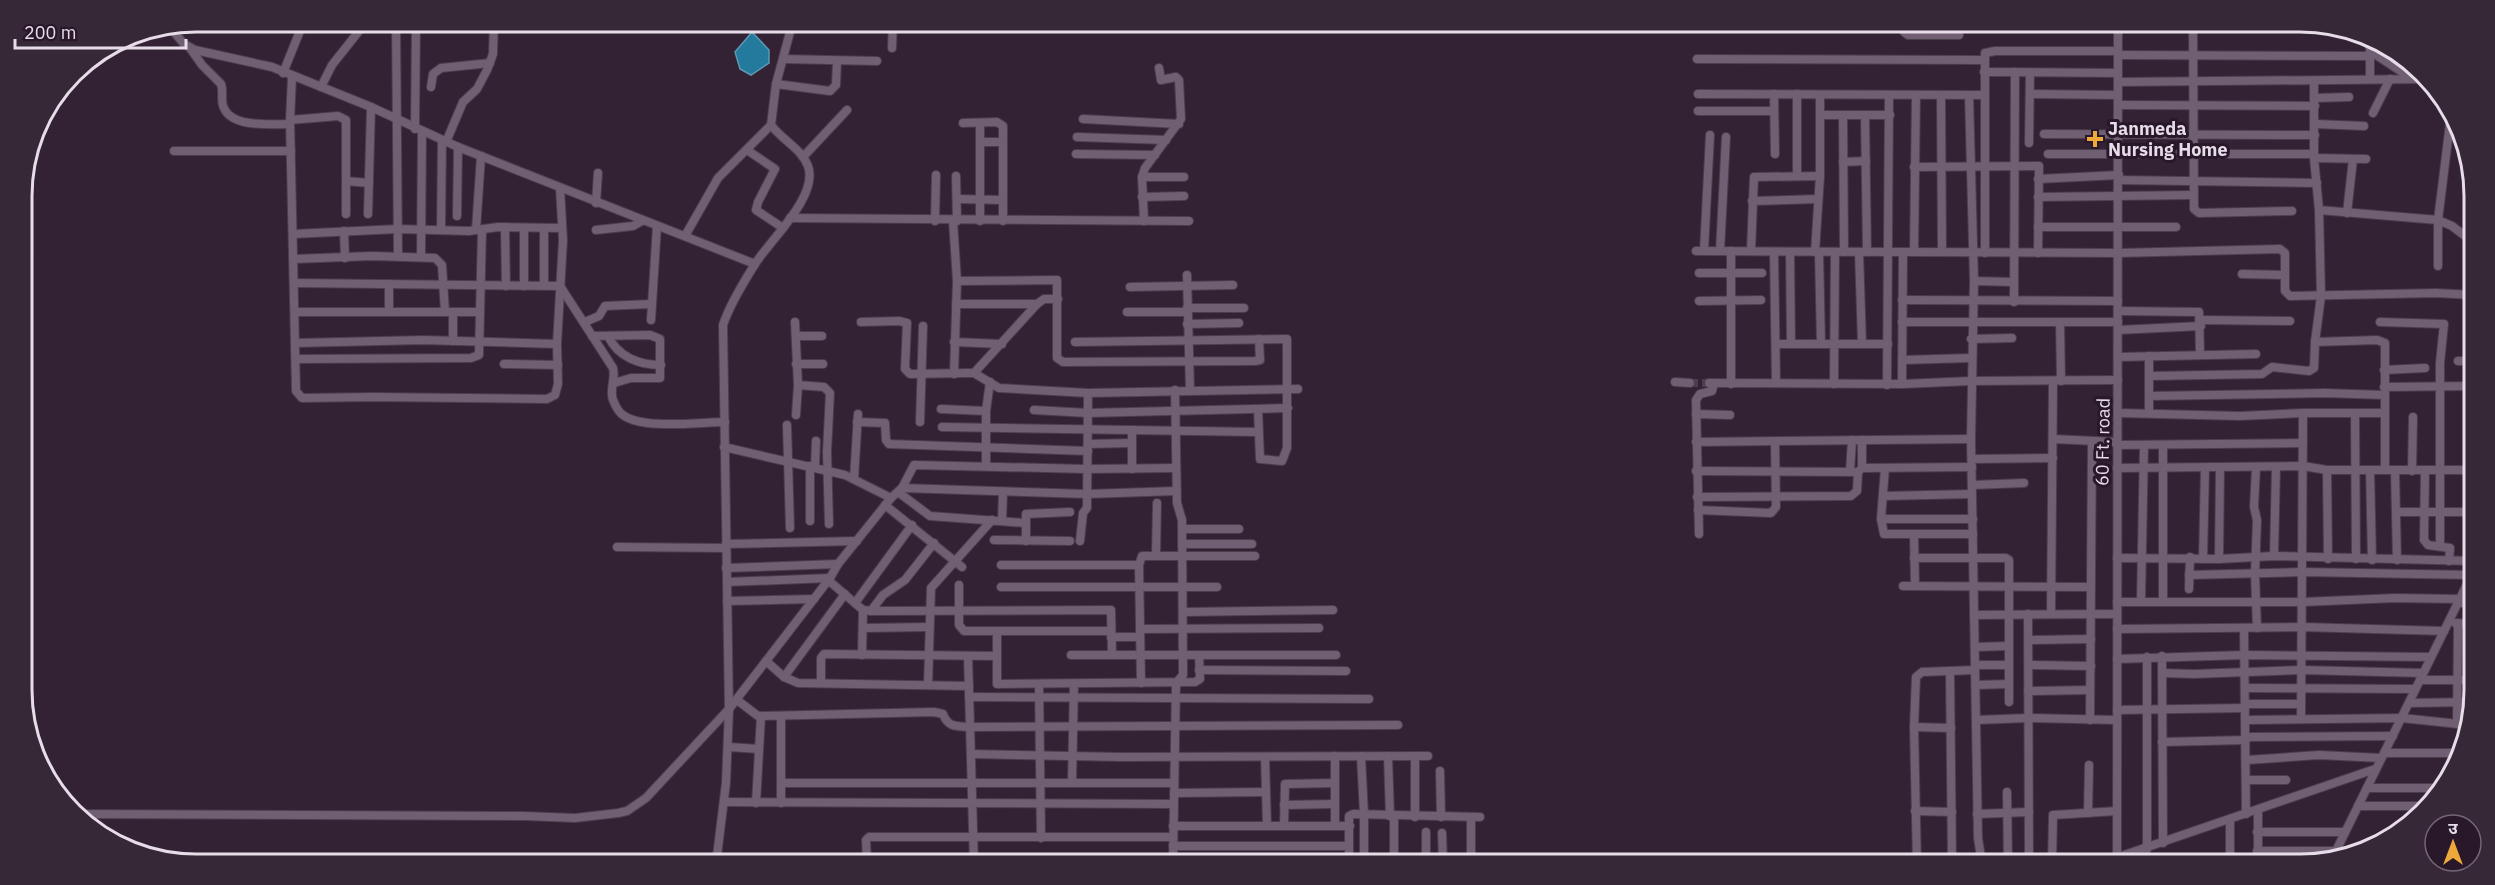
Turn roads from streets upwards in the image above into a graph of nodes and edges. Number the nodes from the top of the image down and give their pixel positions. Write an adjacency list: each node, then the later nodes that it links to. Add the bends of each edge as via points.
1 (300, 32): 28 (street)
2 (358, 32): 39 (street, via 332,65)
3 (396, 32): 66 (street)
4 (416, 32): 74 (street)
5 (493, 32): 24 (street)
6 (790, 32): 19 (street)
7 (893, 32): 15 (street)
8 (1904, 32): 12 (street)
9 (2118, 32): 16 (street, 60 Ft. road)
10 (2193, 32): 18 (street)
11 (175, 33): 14 (street)
12 (1959, 35)
13 (2370, 47): 17 (street)
14 (189, 48): 28 (street, via 263,64); 67 (street, via 222,84 228,114 249,124)
15 (892, 48)
16 (2118, 53): 18 (street); 21 (street, via 1988,51); 30 (street, 60 Ft. road)
17 (2370, 53): 18 (street); 32 (street); 33 (street)
18 (2194, 54): 37 (street)
19 (783, 59): 22 (street); 38 (street)
20 (1697, 59): 21 (street)
21 (1984, 60): 26 (street)
22 (837, 61): 23 (street); 38 (street, via 836,85 830,91)
23 (877, 61)
24 (490, 63): 40 (street, via 441,68 433,74); 83 (street)
25 (1159, 68): 70 (street, via 1161,80 1179,80)
26 (1984, 72): 27 (street); 48 (street)
27 (2015, 72): 29 (street); 105 (street)
28 (283, 73): 31 (street)
29 (2030, 73): 30 (street); 44 (street)
30 (2118, 73): 36 (street, 60 Ft. road)
31 (292, 77): 39 (street); 67 (street)
32 (2412, 78): 34 (street)
33 (2370, 79): 34 (street); 35 (street)
34 (2390, 79): 60 (street)
35 (2314, 81): 37 (street); 53 (street)
36 (2118, 82): 37 (street); 49 (street, 60 Ft. road)
37 (2194, 82): 55 (street)
38 (776, 84): 72 (street)
39 (321, 87): 56 (street)
40 (431, 87)
41 (1698, 94): 42 (street)
42 (1774, 94): 43 (street); 59 (street)
43 (1797, 94): 45 (street); 113 (street)
44 (2030, 94): 49 (street); 87 (street)
45 (1820, 95): 50 (street); 61 (street)
46 (1916, 95): 50 (street); 51 (street); 106 (street)
47 (1969, 95): 48 (street); 51 (street); 108 (street)
48 (1984, 95): 109 (street)
49 (2118, 95): 54 (street, 60 Ft. road)
50 (1889, 96): 64 (street)
51 (1941, 96): 107 (street)
52 (2349, 97): 53 (street)
53 (2315, 102): 55 (street); 71 (street)
54 (2118, 105): 55 (street); 77 (street, 60 Ft. road)
55 (2194, 105): 78 (street)
56 (370, 106): 66 (street); 121 (street)
57 (847, 110): 100 (street)
58 (1698, 111): 59 (street)
59 (1774, 111): 95 (street)
60 (2373, 113)
61 (1820, 115): 62 (street); 114 (street)
62 (1843, 115): 63 (street); 104 (street)
63 (1865, 115): 64 (street); 103 (street)
64 (1890, 115): 178 (street)
65 (1083, 119): 70 (street)
66 (398, 120): 74 (street); 161 (street)
67 (290, 122): 91 (street); 119 (street, via 338,116 346,120)
68 (963, 123): 69 (street)
69 (980, 123): 85 (street); 86 (street, via 1001,123)
70 (1179, 124): 84 (street)
71 (2315, 124): 73 (street); 80 (street)
72 (771, 125): 89 (street); 100 (street)
73 (2364, 126)
74 (418, 130): 83 (street); 162 (street)
75 (2449, 130): 144 (street)
76 (2044, 134): 77 (street)
77 (2118, 134): 78 (street); 92 (street, 60 Ft. road)
78 (2194, 134): 80 (street); 93 (street)
79 (1710, 135): 170 (street, via 1700,251)
80 (2315, 135): 99 (street)
81 (1077, 137): 84 (street)
82 (1726, 137): 170 (street)
83 (444, 141): 88 (street); 135 (street)
84 (1166, 141): 97 (street)
85 (980, 142): 86 (street); 130 (street)
86 (1003, 142): 132 (street)
87 (2029, 143)
88 (458, 147): 98 (street); 136 (street)
89 (747, 150): 160 (street, via 775,169 756,210); 169 (street, via 718,178)
90 (174, 151): 91 (street)
91 (291, 151): 167 (street)
92 (2118, 152): 93 (street); 96 (street); 117 (street, 60 Ft. road)
93 (2194, 153): 99 (street); 120 (street)
94 (1076, 154): 97 (street)
95 (1775, 154)
96 (2048, 154)
97 (1155, 155): 115 (street)
98 (481, 156): 123 (street); 164 (street)
99 (2314, 156): 101 (street); 122 (street)
100 (803, 157): 143 (street, via 810,179)
101 (2353, 159): 102 (street); 139 (street)
102 (2366, 159)
103 (1866, 161): 104 (street); 177 (street)
104 (1843, 162): 176 (street)
105 (2014, 166): 109 (street); 118 (street, via 2038,166); 184 (street)
106 (1914, 167): 107 (street); 180 (street)
107 (1943, 167): 108 (street); 181 (street)
108 (1970, 167): 109 (street); 182 (street)
109 (1985, 167): 183 (street)
110 (598, 173): 134 (street)
111 (936, 176): 146 (street)
112 (956, 176): 129 (street)
113 (1797, 176): 114 (street); 133 (street, via 1754,177)
114 (1820, 176): 131 (street)
115 (1142, 177): 116 (street); 127 (street)
116 (1184, 177)
117 (2119, 178): 118 (street); 120 (street); 126 (street, 60 Ft. road)
118 (2038, 179): 128 (street)
119 (346, 181): 121 (street); 140 (street)
120 (2194, 181): 122 (street); 124 (street)
121 (369, 183): 141 (street)
122 (2317, 183): 137 (street)
123 (560, 188): 134 (street); 159 (street)
124 (2193, 195): 126 (street); 138 (street, via 2194,209 2199,213)
125 (1184, 196): 127 (street)
126 (2119, 196): 128 (street); 155 (street, 60 Ft. road)
127 (1142, 197): 150 (street)
128 (2038, 197): 154 (street)
129 (957, 199): 130 (street); 147 (street)
130 (980, 199): 132 (street); 148 (street)
131 (1818, 199): 133 (street); 175 (street)
132 (1003, 200): 149 (street)
133 (1752, 201): 172 (street)
134 (596, 202): 145 (street)
135 (441, 203): 136 (street); 163 (street)
136 (458, 204): 142 (street)
137 (2319, 210): 139 (street); 214 (street)
138 (2292, 211)
139 (2347, 213): 144 (street)
140 (346, 214)
141 (368, 214)
142 (457, 216)
143 (790, 218): 146 (street); 160 (street)
144 (2438, 220): 168 (street); 192 (street)
145 (642, 221): 152 (street); 165 (street, via 627,228)
146 (935, 221): 147 (street)
147 (955, 221): 148 (street); 199 (street)
148 (980, 221): 149 (street)
149 (1004, 221): 150 (street)
150 (1144, 221): 151 (street)
151 (1189, 221)
152 (657, 226): 169 (street); 223 (street)
153 (506, 227): 157 (street); 164 (street); 208 (street)
154 (2038, 227): 155 (street); 185 (street)
155 (2118, 227): 156 (street); 186 (street, 60 Ft. road)
156 (2176, 227)
157 (524, 228): 158 (street); 209 (street)
158 (544, 228): 159 (street); 206 (street)
159 (562, 228): 210 (street)
160 (783, 228): 191 (street)
161 (398, 229): 162 (street); 166 (street); 187 (street)
162 (421, 229): 163 (street); 188 (street)
163 (441, 229): 164 (street)
164 (479, 230): 205 (street)
165 (596, 230)
166 (344, 231): 167 (street); 189 (street)
167 (293, 234): 190 (street)
168 (2464, 235)
169 (685, 236): 191 (street)
170 (1720, 251): 171 (street)
171 (1731, 251): 172 (street); 194 (street)
172 (1751, 251): 173 (street)
173 (1774, 252): 174 (street); 266 (street)
174 (1790, 252): 175 (street); 267 (street)
175 (1817, 252): 176 (street); 268 (street)
176 (1839, 252): 177 (street); 262 (street)
177 (1863, 252): 178 (street); 263 (street)
178 (1888, 252): 179 (street); 269 (street)
179 (1903, 252): 180 (street); 217 (street)
180 (1914, 252): 181 (street)
181 (1942, 252): 182 (street)
182 (1972, 253): 183 (street); 200 (street)
183 (1985, 253): 184 (street)
184 (2013, 253): 185 (street); 201 (street)
185 (2038, 253): 186 (street)
186 (2118, 253): 197 (street, via 2280,249 2285,253); 219 (street, 60 Ft. road)
187 (398, 256): 188 (street); 189 (street)
188 (421, 256): 204 (street, via 439,260)
189 (345, 258): 190 (street)
190 (294, 259): 202 (street)
191 (755, 264): 329 (street, via 723,325)
192 (2438, 266)
193 (1699, 273): 194 (street)
194 (1731, 273): 195 (street); 220 (street)
195 (1762, 273)
196 (2242, 274): 197 (street)
197 (2285, 274): 214 (street, via 2287,294)
198 (1187, 275): 212 (street)
199 (957, 281): 215 (street, via 1053,279 1058,284); 224 (street)
200 (1974, 281): 201 (street); 221 (street)
201 (2014, 282): 222 (street)
202 (295, 283): 203 (street); 229 (street)
203 (388, 284): 204 (street); 230 (street)
204 (444, 285): 205 (street); 231 (street)
205 (480, 285): 208 (street); 232 (street)
206 (544, 285): 209 (street); 210 (street)
207 (1233, 285): 212 (street)
208 (506, 286): 209 (street)
209 (524, 286)
210 (560, 286): 236 (street); 264 (street)
211 (1130, 287): 212 (street)
212 (1187, 287): 227 (street)
213 (2464, 295): 214 (street)
214 (2321, 296): 260 (street)
215 (1058, 299): 225 (street, via 1044,299); 277 (street, via 1060,361)
216 (1761, 300): 220 (street)
217 (1902, 300): 221 (street); 239 (street)
218 (1699, 301): 220 (street)
219 (2118, 301): 222 (street); 228 (street, 60 Ft. road)
220 (1731, 302): 299 (street)
221 (1972, 302): 222 (street); 243 (street)
222 (2014, 302)
223 (651, 304): 234 (street); 236 (street, via 610,304 594,320)
224 (956, 304): 225 (street); 258 (street)
225 (1036, 304): 265 (street)
226 (1244, 308): 227 (street)
227 (1187, 310): 233 (street); 245 (street)
228 (2118, 311): 244 (street, via 2196,311 2201,314); 247 (street, 60 Ft. road)
229 (296, 312): 230 (street); 261 (street)
230 (388, 312): 231 (street)
231 (449, 312): 232 (street); 256 (street)
232 (480, 312): 257 (street)
233 (1127, 312)
234 (651, 320)
235 (2290, 321): 244 (street)
236 (585, 322): 248 (street)
237 (795, 322): 250 (street)
238 (861, 322): 288 (street, via 907,323 905,369 910,374)
239 (1902, 322): 243 (street); 276 (street)
240 (2060, 322): 243 (street); 247 (street); 293 (street)
241 (2380, 322): 304 (street, via 2444,324)
242 (1239, 323): 245 (street)
243 (1972, 323): 254 (street)
244 (2201, 323): 247 (street); 270 (street)
245 (1188, 324): 255 (street)
246 (923, 326): 288 (street)
247 (2118, 326): 273 (street, 60 Ft. road)
248 (592, 336): 249 (street); 297 (street, via 613,368)
249 (608, 336): 281 (street, via 618,350 637,362); 281 (street, via 658,337)
250 (796, 336): 251 (street); 282 (street)
251 (822, 336)
252 (2012, 338): 254 (street)
253 (1259, 339): 255 (street); 277 (street, via 1260,360); 306 (street, via 1287,339)
254 (1971, 339): 274 (street)
255 (1188, 340): 259 (street); 277 (street)
256 (453, 341): 257 (street); 261 (street)
257 (481, 342): 264 (street); 275 (street, via 479,355 471,358)
258 (954, 342): 265 (street); 289 (street)
259 (1075, 342)
260 (2315, 342): 286 (street, via 2382,341); 290 (street, via 2315,365 2309,371 2275,367 2262,374)
261 (296, 343): 275 (street)
262 (1836, 343): 263 (street); 268 (street); 300 (street)
263 (1862, 343): 269 (street)
264 (556, 344): 284 (street)
265 (1002, 344): 287 (street)
266 (1776, 344): 267 (street); 296 (street)
267 (1791, 344): 268 (street)
268 (1821, 344)
269 (1888, 344): 301 (street)
270 (2200, 354): 271 (street); 272 (street)
271 (2256, 354)
272 (2149, 356): 273 (street); 290 (street)
273 (2118, 357): 291 (street, 60 Ft. road)
274 (1970, 358): 276 (street); 292 (street)
275 (297, 359): 284 (street, via 296,391 298,396 308,399 547,399 557,390)
276 (1902, 360): 302 (street)
277 (1189, 361): 309 (street)
278 (2457, 361): 279 (street)
279 (2464, 361)
280 (504, 364): 284 (street)
281 (661, 364): 297 (street, via 657,379 631,378)
282 (796, 364): 283 (street); 303 (street)
283 (823, 364)
284 (558, 365)
285 (2425, 368): 286 (street)
286 (2384, 370): 310 (street)
287 (974, 373): 289 (street); 294 (street)
288 (922, 374): 289 (street); 330 (street)
289 (954, 374)
290 (2150, 376): 312 (street)
291 (2118, 380): 293 (street); 321 (street, 60 Ft. road)
292 (1971, 381): 293 (street); 302 (street); 338 (street)
293 (2057, 381): 341 (street)
294 (990, 382): 311 (street, via 1004,389); 318 (street)
295 (1675, 382): 298 (street)
296 (1776, 382): 299 (street); 300 (street)
297 (614, 383): 329 (street, via 611,396 620,414 629,419 651,423)
298 (1690, 383)
299 (1731, 384): 325 (street, via 1712,383 1712,391 1697,395)
300 (1834, 384): 301 (street)
301 (1887, 384): 302 (street)
302 (1902, 384)
303 (798, 385): 326 (street); 371 (street, via 824,387 830,393)
304 (2440, 386): 305 (street); 310 (street); 382 (street)
305 (2464, 386)
306 (1288, 389): 307 (street); 309 (street); 313 (street)
307 (1298, 389)
308 (1175, 390): 309 (street); 311 (street); 317 (street)
309 (1190, 390)
310 (2384, 391): 312 (street); 324 (street)
311 (1088, 393): 319 (street)
312 (2149, 396): 322 (street)
313 (1288, 408): 315 (street); 337 (street, via 1287,448 1282,461 1260,459)
314 (941, 409): 318 (street)
315 (1258, 409): 317 (street); 337 (street)
316 (1034, 410): 319 (street)
317 (1175, 410): 319 (street); 336 (street)
318 (986, 411): 333 (street)
319 (1088, 412): 334 (street)
320 (2303, 412): 322 (street, via 2240,416); 323 (street); 346 (street)
321 (2118, 413): 322 (street); 348 (street, 60 Ft. road)
322 (2149, 413)
323 (2355, 413): 324 (street); 373 (street)
324 (2385, 413): 375 (street)
325 (1696, 414): 327 (street); 344 (street)
326 (796, 415)
327 (1730, 415)
328 (2413, 417): 380 (street)
329 (725, 422): 352 (street)
330 (920, 422)
331 (787, 425): 355 (street)
332 (942, 427): 333 (street)
333 (986, 427): 334 (street); 351 (street)
334 (1089, 429): 335 (street); 353 (street)
335 (1132, 430): 336 (street); 347 (street)
336 (1176, 431): 337 (street); 362 (street)
337 (1257, 432)
338 (1971, 439): 340 (street); 356 (street)
339 (1852, 440): 340 (street); 345 (street); 379 (street)
340 (1862, 440): 379 (street)
341 (2053, 440): 343 (street); 354 (street)
342 (816, 441): 359 (street)
343 (2092, 441): 348 (street); 471 (street)
344 (1696, 442): 345 (street); 378 (street)
345 (1775, 442): 383 (street)
346 (2303, 442): 350 (street); 358 (street)
347 (1131, 443): 353 (street); 370 (street)
348 (2117, 443): 349 (street); 364 (street, 60 Ft. road)
349 (2144, 445): 350 (street); 365 (street)
350 (2163, 445): 366 (street)
351 (986, 446): 353 (street); 357 (street); 384 (street, via 889,444 885,423 858,418)
352 (724, 447): 355 (street); 427 (street)
353 (1088, 447): 369 (street)
354 (2053, 458): 356 (street); 470 (street)
355 (789, 463): 359 (street); 412 (street)
356 (1972, 463): 363 (street); 386 (street)
357 (986, 466): 369 (street); 387 (street, via 914,465)
358 (2303, 466): 361 (street); 372 (street); 433 (street)
359 (813, 467): 371 (street); 407 (street)
360 (2220, 467): 367 (street); 368 (street); 442 (street)
361 (2276, 467): 368 (street); 432 (street)
362 (1176, 468): 370 (street); 388 (street)
363 (1885, 468): 379 (street); 392 (street)
364 (2117, 468): 365 (street); 439 (street, 60 Ft. road)
365 (2144, 468): 366 (street); 434 (street)
366 (2163, 468): 367 (street); 435 (street)
367 (2205, 468): 440 (street)
368 (2256, 468): 437 (street)
369 (1086, 469): 370 (street); 390 (street)
370 (1132, 469)
371 (828, 470): 384 (street); 410 (street)
372 (2327, 470): 373 (street); 443 (street)
373 (2354, 470): 374 (street); 444 (street)
374 (2370, 470): 375 (street); 446 (street)
375 (2385, 470): 376 (street)
376 (2395, 470): 380 (street); 400 (street)
377 (2464, 470): 382 (street)
378 (1696, 471): 383 (street); 393 (street)
379 (1857, 471): 383 (street); 394 (street, via 1857,491 1851,496)
380 (2412, 471): 381 (street)
381 (2425, 471): 382 (street); 403 (street)
382 (2439, 471): 401 (street)
383 (1776, 472): 394 (street)
384 (854, 478): 395 (street)
385 (2024, 483): 386 (street)
386 (1972, 485): 391 (street)
387 (900, 490): 389 (street); 395 (street); 406 (street, via 930,516)
388 (1176, 491): 390 (street); 413 (street)
389 (1003, 492): 390 (street); 408 (street)
390 (1087, 494): 422 (street)
391 (1972, 494): 392 (street); 405 (street)
392 (1883, 496): 404 (street)
393 (1697, 497): 394 (street); 398 (street)
394 (1776, 497): 398 (street, via 1771,513)
395 (891, 498): 397 (street)
396 (1156, 503): 429 (street)
397 (885, 505): 411 (street); 419 (street)
398 (1698, 510): 415 (street)
399 (1070, 512): 409 (street, via 1028,513)
400 (2396, 512): 403 (street); 447 (street)
401 (2441, 512): 402 (street); 403 (street); 426 (street)
402 (2464, 512)
403 (2424, 513): 426 (street, via 2425,543)
404 (1881, 519): 405 (street); 417 (street, via 1884,534)
405 (1973, 519): 416 (street)
406 (992, 520): 408 (street); 445 (street)
407 (810, 521)
408 (1002, 521): 409 (street)
409 (1025, 523): 420 (street)
410 (828, 524)
411 (912, 525): 423 (street); 484 (street)
412 (790, 528)
413 (1182, 529): 414 (street); 424 (street)
414 (1239, 529)
415 (1699, 534)
416 (1973, 534): 417 (street); 441 (street)
417 (1914, 535): 438 (street)
418 (994, 540): 420 (street)
419 (856, 541): 427 (street); 450 (street)
420 (1026, 541): 421 (street)
421 (1070, 541)
422 (1080, 541)
423 (934, 543): 445 (street); 485 (street, via 905,580)
424 (1182, 544): 425 (street); 430 (street)
425 (1252, 544)
426 (2440, 545): 448 (street, via 2450,548)
427 (726, 546): 428 (street); 454 (street)
428 (616, 547)
429 (1156, 555): 430 (street); 451 (street, via 1142,556)
430 (1183, 556): 431 (street); 468 (street)
431 (1255, 556)
432 (2274, 556): 433 (street); 437 (street)
433 (2303, 556): 443 (street); 455 (street)
434 (2142, 557): 435 (street); 439 (street); 477 (street)
435 (2163, 557): 436 (street); 478 (street)
436 (2190, 557): 440 (street); 458 (street)
437 (2257, 557): 442 (street); 456 (street)
438 (1914, 558): 441 (street); 462 (street)
439 (2117, 558): 481 (street, 60 Ft. road)
440 (2203, 558): 442 (street)
441 (1974, 559): 463 (street); 465 (street, via 2009,560)
442 (2219, 559)
443 (2328, 559): 444 (street)
444 (2356, 559): 446 (street)
445 (954, 560): 453 (street); 486 (street, via 931,588)
446 (2372, 560): 447 (street)
447 (2397, 560): 448 (street)
448 (2449, 561): 449 (street)
449 (2464, 561)
450 (838, 564): 454 (street); 459 (street)
451 (1139, 565): 452 (street); 467 (street)
452 (1001, 566)
453 (962, 567)
454 (726, 568): 460 (street)
455 (2303, 572): 456 (street); 457 (street); 482 (street)
456 (2255, 574): 458 (street); 479 (street)
457 (2464, 574)
458 (2189, 575): 472 (street)
459 (829, 579): 460 (street); 474 (street); 475 (street)
460 (727, 582): 476 (street)
461 (959, 585): 487 (street)
462 (1915, 585): 463 (street); 464 (street)
463 (1974, 585): 465 (street); 495 (street)
464 (1903, 586)
465 (2009, 586): 470 (street); 491 (street)
466 (1001, 587): 467 (street)
467 (1140, 587): 468 (street); 508 (street)
468 (1182, 587): 469 (street); 489 (street)
469 (1217, 587)
470 (2051, 587): 471 (street); 493 (street)
471 (2090, 587): 490 (street)
472 (2189, 589)
473 (2464, 590): 480 (street)
474 (845, 594): 484 (street); 541 (street)
475 (814, 599): 476 (street); 530 (street)
476 (727, 601): 572 (street)
477 (2141, 601): 478 (street); 481 (street)
478 (2163, 601): 479 (street)
479 (2257, 601): 482 (street); 504 (street)
480 (2458, 601): 482 (street, via 2395,597); 483 (street); 500 (street)
481 (2117, 602): 494 (street, 60 Ft. road)
482 (2303, 602): 499 (street)
483 (2464, 602)
484 (855, 603): 485 (street)
485 (867, 610): 486 (street); 501 (street)
486 (929, 610): 487 (street); 498 (street)
487 (959, 610): 507 (street, via 960,629); 509 (street, via 1111,610)
488 (1333, 610): 489 (street)
489 (1182, 612): 505 (street)
490 (2090, 613): 493 (street); 494 (street); 510 (street)
491 (2008, 614): 492 (street); 495 (street); 513 (street)
492 (2028, 614): 493 (street); 511 (street)
493 (2051, 614)
494 (2117, 614): 506 (street, 60 Ft. road)
495 (1974, 615): 512 (street)
496 (2458, 623): 497 (street); 500 (street); 543 (street)
497 (2464, 623)
498 (929, 627): 501 (street); 521 (street)
499 (2302, 627): 500 (street); 504 (street); 515 (street)
500 (2446, 627): 528 (street)
501 (862, 628): 516 (street)
502 (1319, 628): 505 (street)
503 (2244, 628): 504 (street); 506 (street); 520 (street)
504 (2257, 628)
505 (1183, 629): 508 (street); 524 (street)
506 (2117, 629): 529 (street, 60 Ft. road)
507 (997, 631): 509 (street); 523 (street)
508 (1140, 633): 509 (street); 514 (street)
509 (1111, 634): 518 (street)
510 (2091, 639): 511 (street); 533 (street)
511 (2029, 640): 532 (street)
512 (1975, 646): 513 (street); 534 (street)
513 (2008, 646): 531 (street)
514 (1140, 654): 518 (street); 524 (street); 546 (street)
515 (2302, 654): 520 (street); 528 (street); 536 (street)
516 (862, 655): 521 (street); 545 (street, via 822,656)
517 (1071, 655): 518 (street)
518 (1112, 655)
519 (1336, 655): 525 (street)
520 (2244, 655): 526 (street); 539 (street)
521 (929, 656): 522 (street); 551 (street)
522 (968, 656): 523 (street); 553 (street)
523 (997, 656): 548 (street, via 997,684)
524 (1183, 656): 525 (street); 547 (street, via 1183,675)
525 (1198, 656): 535 (street)
526 (2162, 656): 527 (street); 540 (street)
527 (2147, 657): 529 (street); 574 (street)
528 (2431, 657): 542 (street)
529 (2117, 659): 573 (street, 60 Ft. road)
530 (766, 661): 541 (street); 564 (street)
531 (2008, 665): 534 (street); 550 (street)
532 (2029, 665): 533 (street); 558 (street)
533 (2091, 666): 557 (street)
534 (1975, 668): 538 (street); 552 (street)
535 (1199, 670): 537 (street); 547 (street, via 1198,681)
536 (2302, 670): 539 (street); 542 (street); 555 (street)
537 (1346, 671)
538 (1950, 672): 590 (street, via 1918,673); 591 (street)
539 (2244, 672): 540 (street); 554 (street)
540 (2162, 674): 571 (street)
541 (784, 677): 545 (street, via 798,683)
542 (2422, 677): 543 (street); 556 (street)
543 (2457, 680): 544 (street); 566 (street)
544 (2464, 680)
545 (821, 683): 551 (street)
546 (1141, 683): 547 (street); 549 (street)
547 (1176, 683): 562 (street)
548 (1039, 684): 549 (street); 560 (street)
549 (1074, 684): 561 (street)
550 (2009, 684): 552 (street); 565 (street)
551 (928, 685): 553 (street)
552 (1976, 685): 580 (street)
553 (969, 686): 559 (street)
554 (2245, 688): 555 (street); 570 (street)
555 (2302, 689): 556 (street); 569 (street)
556 (2415, 689): 568 (street)
557 (2090, 690): 558 (street); 581 (street)
558 (2028, 691): 577 (street)
559 (969, 697): 560 (street); 586 (street)
560 (1040, 699): 561 (street); 587 (street)
561 (1074, 699): 562 (street); 588 (street)
562 (1175, 699): 563 (street); 589 (street)
563 (1369, 699)
564 (737, 700): 572 (street); 575 (street, via 751,713)
565 (2009, 702)
566 (2457, 702): 567 (street); 568 (street); 584 (street)
567 (2463, 702)
568 (2409, 703): 578 (street)
569 (2301, 704): 570 (street); 579 (street)
570 (2245, 706): 571 (street); 583 (street)
571 (2162, 709): 574 (street); 594 (street)
572 (729, 710): 595 (street); 642 (street, via 646,798 618,813 575,818)
573 (2117, 710): 574 (street); 582 (street, 60 Ft. road)
574 (2147, 710): 666 (street)
575 (761, 716): 576 (street); 596 (street)
576 (781, 716): 586 (street, via 940,713 949,725); 615 (street)
577 (2028, 718): 580 (street); 581 (street); 639 (street)
578 (2402, 718): 579 (street); 584 (street); 592 (street)
579 (2301, 719): 583 (street)
580 (1976, 720): 644 (street)
581 (2090, 720): 582 (street)
582 (2117, 720): 640 (street, 60 Ft. road)
583 (2246, 720): 593 (street)
584 (2457, 724)
585 (1398, 725): 589 (street)
586 (970, 727): 587 (street); 598 (street)
587 (1041, 727): 588 (street); 600 (street)
588 (1073, 727): 589 (street); 601 (street)
589 (1175, 727): 607 (street)
590 (1914, 727): 591 (street); 636 (street)
591 (1951, 728): 638 (street)
592 (2392, 736): 593 (street); 599 (street)
593 (2246, 739): 594 (street); 609 (street)
594 (2162, 742): 663 (street)
595 (729, 747): 596 (street); 626 (street)
596 (759, 749): 627 (street)
597 (2450, 753): 599 (street)
598 (971, 754): 600 (street); 616 (street)
599 (2383, 755): 609 (street); 611 (street)
600 (1041, 756): 601 (street); 617 (street)
601 (1073, 756): 607 (street); 618 (street)
602 (1335, 756): 603 (street); 608 (street); 620 (street)
603 (1361, 756): 604 (street); 643 (street)
604 (1388, 756): 605 (street); 647 (street)
605 (1415, 756): 606 (street); 648 (street)
606 (1428, 756)
607 (1174, 757): 608 (street); 619 (street)
608 (1265, 757): 623 (street)
609 (2247, 760): 613 (street)
610 (2089, 765): 641 (street)
611 (2375, 769): 621 (street); 637 (street)
612 (1440, 771): 649 (street)
613 (2247, 780): 614 (street); 646 (street)
614 (2286, 780)
615 (781, 783): 616 (street); 628 (street)
616 (971, 783): 617 (street); 629 (street)
617 (1042, 783): 618 (street); 630 (street)
618 (1072, 783): 619 (street)
619 (1174, 783): 625 (street)
620 (1335, 783): 632 (street); 633 (street, via 1288,782 1284,787)
621 (2367, 788): 622 (street); 634 (street)
622 (2431, 788)
623 (1266, 792): 625 (street); 652 (street)
624 (2007, 792): 645 (street)
625 (1174, 793): 631 (street)
626 (724, 802): 627 (street); 685 (street)
627 (756, 803): 628 (street)
628 (781, 803): 629 (street)
629 (972, 804): 630 (street); 661 (street)
630 (1042, 804): 631 (street); 662 (street)
631 (1174, 804): 651 (street)
632 (1335, 804): 633 (street); 654 (street)
633 (1284, 805): 653 (street)
634 (2358, 806): 635 (street); 658 (street)
635 (2414, 806)
636 (1915, 811): 638 (street); 676 (street)
637 (2258, 811): 646 (street); 657 (street)
638 (1952, 812): 677 (street)
639 (2029, 812): 645 (street); 680 (street)
640 (2117, 812): 641 (street); 682 (street, 60 Ft. road)
641 (2088, 813): 681 (street, via 2053,815)
642 (89, 814)
643 (1364, 814): 647 (street); 655 (street, via 1349,816); 671 (street)
644 (1977, 814): 645 (street); 678 (street)
645 (2007, 814): 679 (street)
646 (2246, 814): 650 (street)
647 (1392, 816): 648 (street); 672 (street)
648 (1415, 817): 649 (street)
649 (1441, 817): 675 (street, via 1475,817)
650 (2230, 820): 663 (street); 684 (street)
651 (1173, 826): 652 (street); 660 (street)
652 (1267, 826): 653 (street)
653 (1284, 826): 654 (street)
654 (1335, 826): 655 (street)
655 (1350, 826): 665 (street)
656 (1426, 832): 673 (street)
657 (2257, 832): 658 (street); 668 (street)
658 (2345, 832): 667 (street)
659 (1442, 833): 674 (street)
660 (1173, 837): 662 (street); 664 (street)
661 (973, 838): 662 (street); 686 (street, via 869,837); 687 (street)
662 (1041, 838)
663 (2163, 843): 666 (street)
664 (1173, 846): 665 (street); 688 (street)
665 (1349, 846): 670 (street)
666 (2147, 849): 683 (street)
667 (2337, 849)
668 (2258, 851): 669 (street)
669 (2314, 852)
670 (1349, 853)
671 (1364, 853)
672 (1394, 853)
673 (1426, 853)
674 (1443, 853)
675 (1472, 853)
676 (1917, 853)
677 (1952, 853)
678 (1981, 853)
679 (2008, 853)
680 (2029, 853)
681 (2052, 853)
682 (2117, 853)
683 (2136, 853)
684 (2230, 853)
685 (717, 854)
686 (867, 854)
687 (974, 854)
688 (1173, 854)

